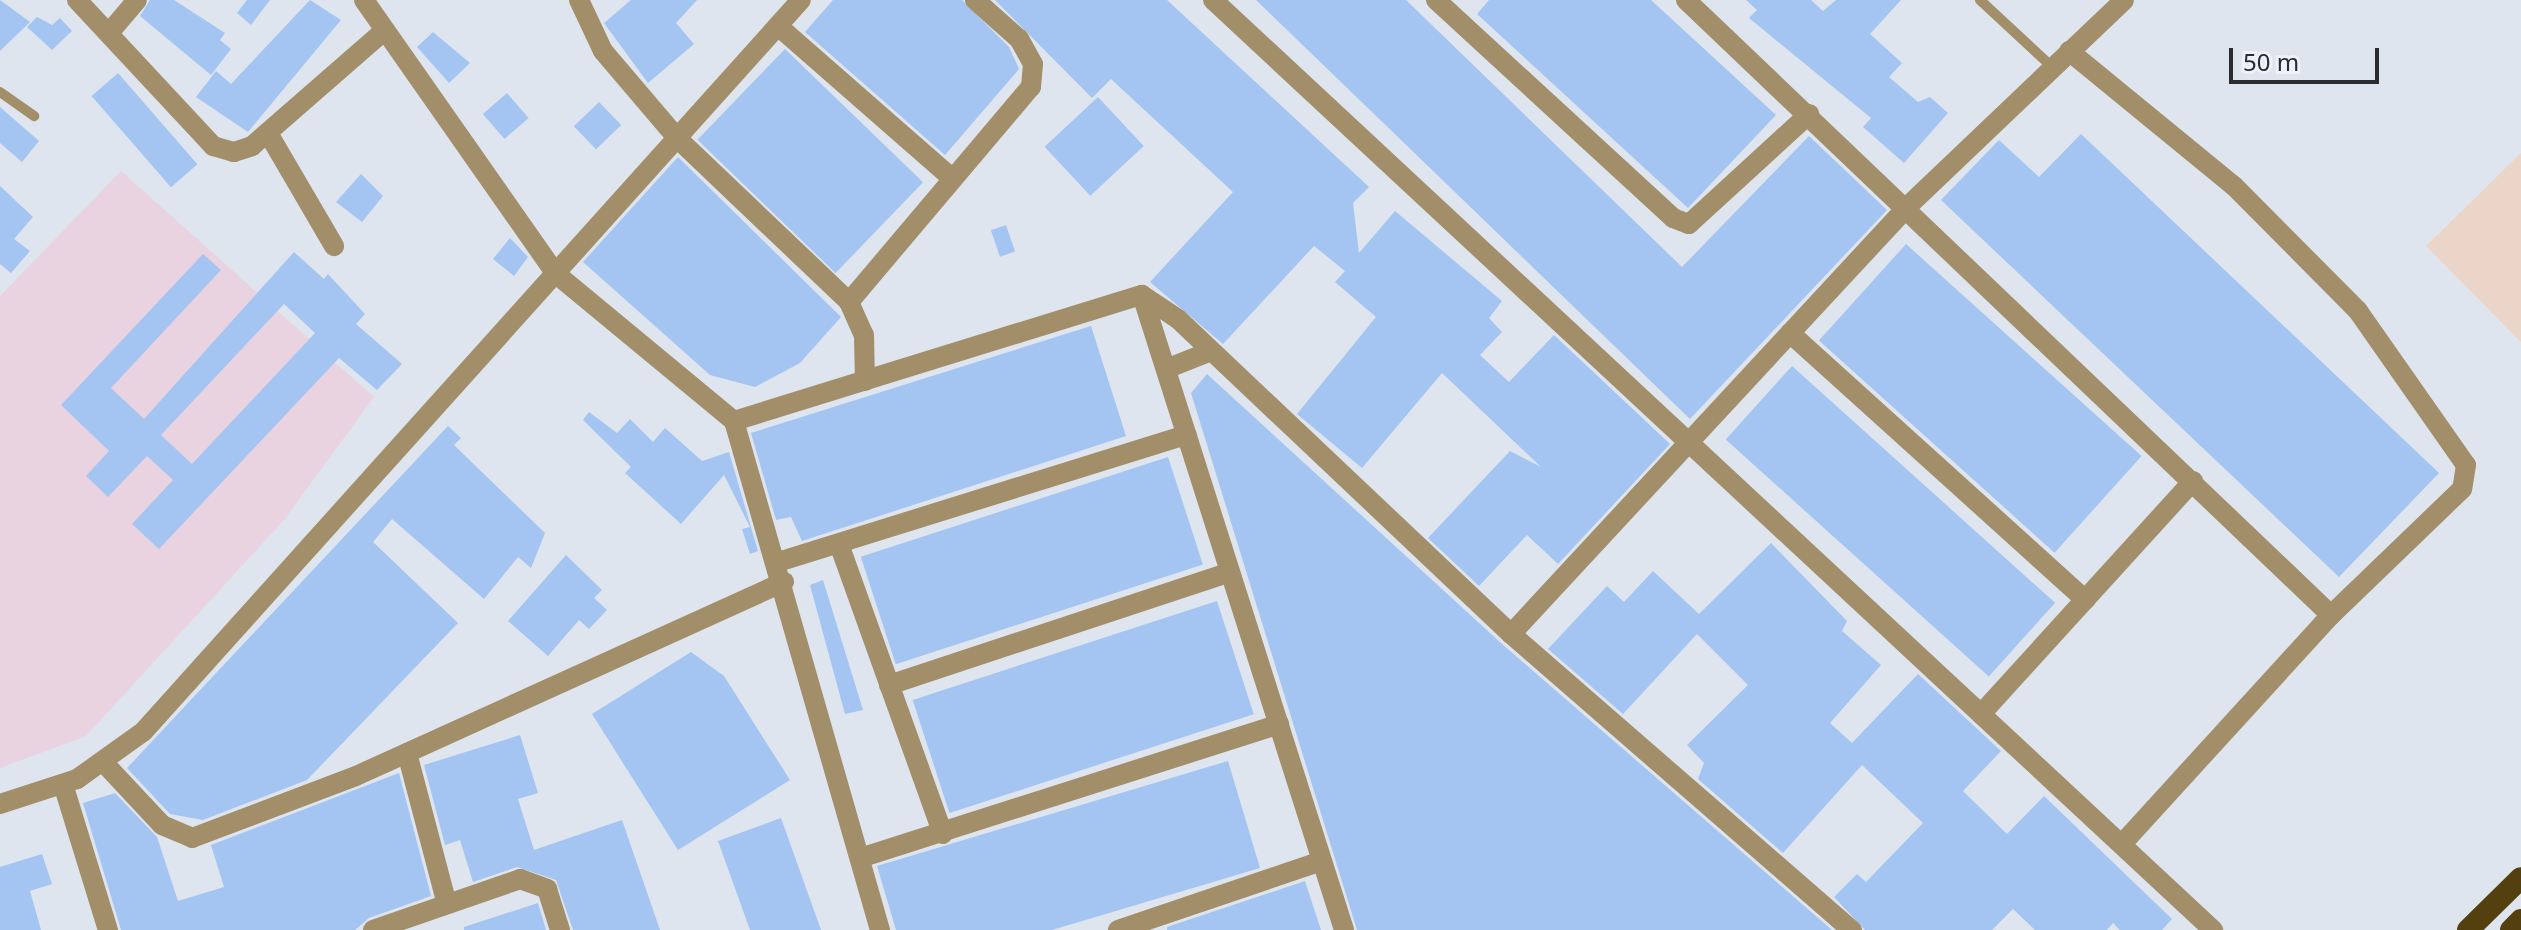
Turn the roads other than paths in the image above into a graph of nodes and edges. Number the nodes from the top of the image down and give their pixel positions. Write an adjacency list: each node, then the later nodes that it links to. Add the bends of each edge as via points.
1 (77, 0): 14 (street)
2 (137, 0): 14 (street)
3 (364, 0): 13 (street)
4 (579, 0): 21 (street, via 603,51)
5 (801, 0): 12 (street)
6 (975, 0): 22 (street, via 1019,39 1033,64 1031,87)
7 (1213, 0): 34 (street)
8 (1686, 0): 18 (street)
9 (1980, 0): 16 (lane)
10 (2124, 0): 15 (street)
11 (1451, 5): 18 (street, via 1673,218 1689,224)
12 (778, 26): 21 (street); 22 (street)
13 (384, 31): 20 (street); 25 (street)
14 (109, 33): 20 (street, via 213,146 234,152)
15 (2069, 51): 16 (street); 40 (street, via 2234,186 2358,311 2421,409 2461,449 2462,489)
16 (2052, 67): 23 (street)
17 (0, 92): 19 (lane)
18 (1809, 114): 23 (street)
19 (34, 116)
20 (268, 133): 24 (street)
21 (677, 138): 25 (street); 27 (street)
22 (953, 179): 27 (street)
23 (1908, 206): 28 (street); 35 (street)
24 (334, 246)
25 (555, 273): 32 (street); 46 (street, via 143,732)
26 (1142, 295): 29 (street); 30 (street); 31 (street)
27 (849, 302): 31 (street, via 864,335)
28 (1790, 333): 34 (street); 39 (street)
29 (1211, 351): 30 (street); 41 (street)
30 (1166, 369): 33 (street)
31 (865, 381): 32 (street)
32 (734, 421): 37 (street)
33 (1187, 435): 36 (street); 38 (street)
34 (1688, 443): 41 (street); 43 (street)
35 (2193, 481): 39 (street); 40 (street)
36 (839, 544): 37 (street); 42 (street)
37 (781, 572): 45 (street); 51 (street)
38 (1230, 572): 42 (street); 44 (street)
39 (2085, 600): 43 (street)
40 (2331, 615): 50 (street)
41 (1511, 634): 62 (street)
42 (889, 685): 49 (street)
43 (1981, 714): 50 (street)
44 (1279, 724): 49 (street); 52 (street)
45 (407, 753): 46 (street, via 192,838 162,825); 54 (street)
46 (105, 764): 47 (street)
47 (63, 784): 48 (street); 56 (street)
48 (0, 804)
49 (943, 834): 51 (street)
50 (2122, 844): 63 (street)
51 (860, 858): 59 (street)
52 (1322, 861): 60 (street); 61 (street)
53 (2521, 878): 64 (highway)
54 (447, 904): 57 (street); 58 (street, via 520,879 537,881 547,889)
55 (2521, 920): 65 (highway)
56 (108, 930)
57 (373, 930)
58 (560, 930)
59 (880, 930)
60 (1118, 930)
61 (1344, 930)
62 (1852, 930)
63 (2213, 930)
64 (2468, 930)
65 (2511, 930)

